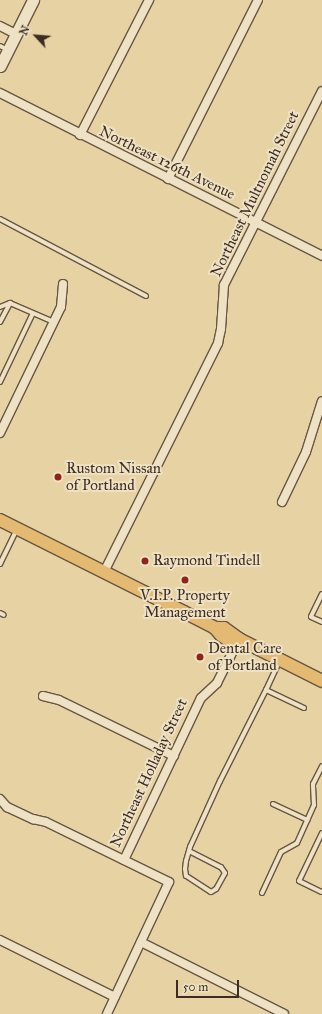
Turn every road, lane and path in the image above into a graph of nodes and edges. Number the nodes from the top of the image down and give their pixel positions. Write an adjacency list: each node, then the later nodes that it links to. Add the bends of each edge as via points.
1 (33, 0): 5 (main road)
2 (149, 0): 10 (street)
3 (258, 0): 11 (street)
4 (0, 26): 5 (street)
5 (16, 34): 6 (main road)
6 (4, 48): 7 (main road)
7 (0, 66)
8 (322, 91): 13 (street, Northeast Multnomah Street)
9 (0, 93): 10 (street, Northeast 126th Avenue)
10 (80, 135): 11 (street, Northeast 126th Avenue)
11 (168, 179): 13 (street, Northeast 126th Avenue)
12 (0, 219): 16 (lane)
13 (256, 223): 14 (street, Northeast 126th Avenue); 29 (street, Northeast Multnomah Street, via 224,286 218,343)
14 (322, 256)
15 (63, 284): 21 (street, via 61,307)
16 (146, 296)
17 (10, 303): 18 (lane); 19 (lane); 20 (lane)
18 (0, 306)
19 (33, 313): 21 (lane); 22 (lane)
20 (0, 322)
21 (54, 322): 24 (street)
22 (0, 382)
23 (322, 401): 25 (street, via 306,452)
24 (0, 433)
25 (282, 502)
26 (0, 520): 27 (main road)
27 (17, 528): 28 (lane); 29 (main road)
28 (0, 564)
29 (104, 572): 32 (main road, via 215,628 227,639)
30 (322, 594): 31 (lane, via 311,617)
31 (322, 622)
32 (238, 639): 33 (main road); 38 (street, Northeast Holladay Street, via 217,683 201,698)
33 (280, 660): 34 (main road); 35 (lane)
34 (322, 681)
35 (266, 690): 37 (lane); 44 (lane, via 220,781)
36 (43, 696): 38 (street, via 59,700)
37 (304, 708)
38 (174, 756): 45 (street, Northeast Holladay Street)
39 (322, 766): 42 (lane, via 313,784 314,805)
40 (0, 799): 45 (street, via 7,806 33,819 46,822)
41 (272, 804): 42 (lane)
42 (308, 820): 47 (lane, via 297,843 281,852)
43 (322, 833): 46 (lane, via 299,881)
44 (189, 851): 44 (lane, via 221,867 225,873 216,889 211,892 186,876)
45 (124, 860): 49 (street, via 169,882)
46 (322, 892)
47 (262, 893)
48 (0, 940): 50 (street)
49 (141, 942): 50 (street); 52 (street)
50 (115, 996): 51 (street)
51 (107, 1014)
52 (284, 1014)

